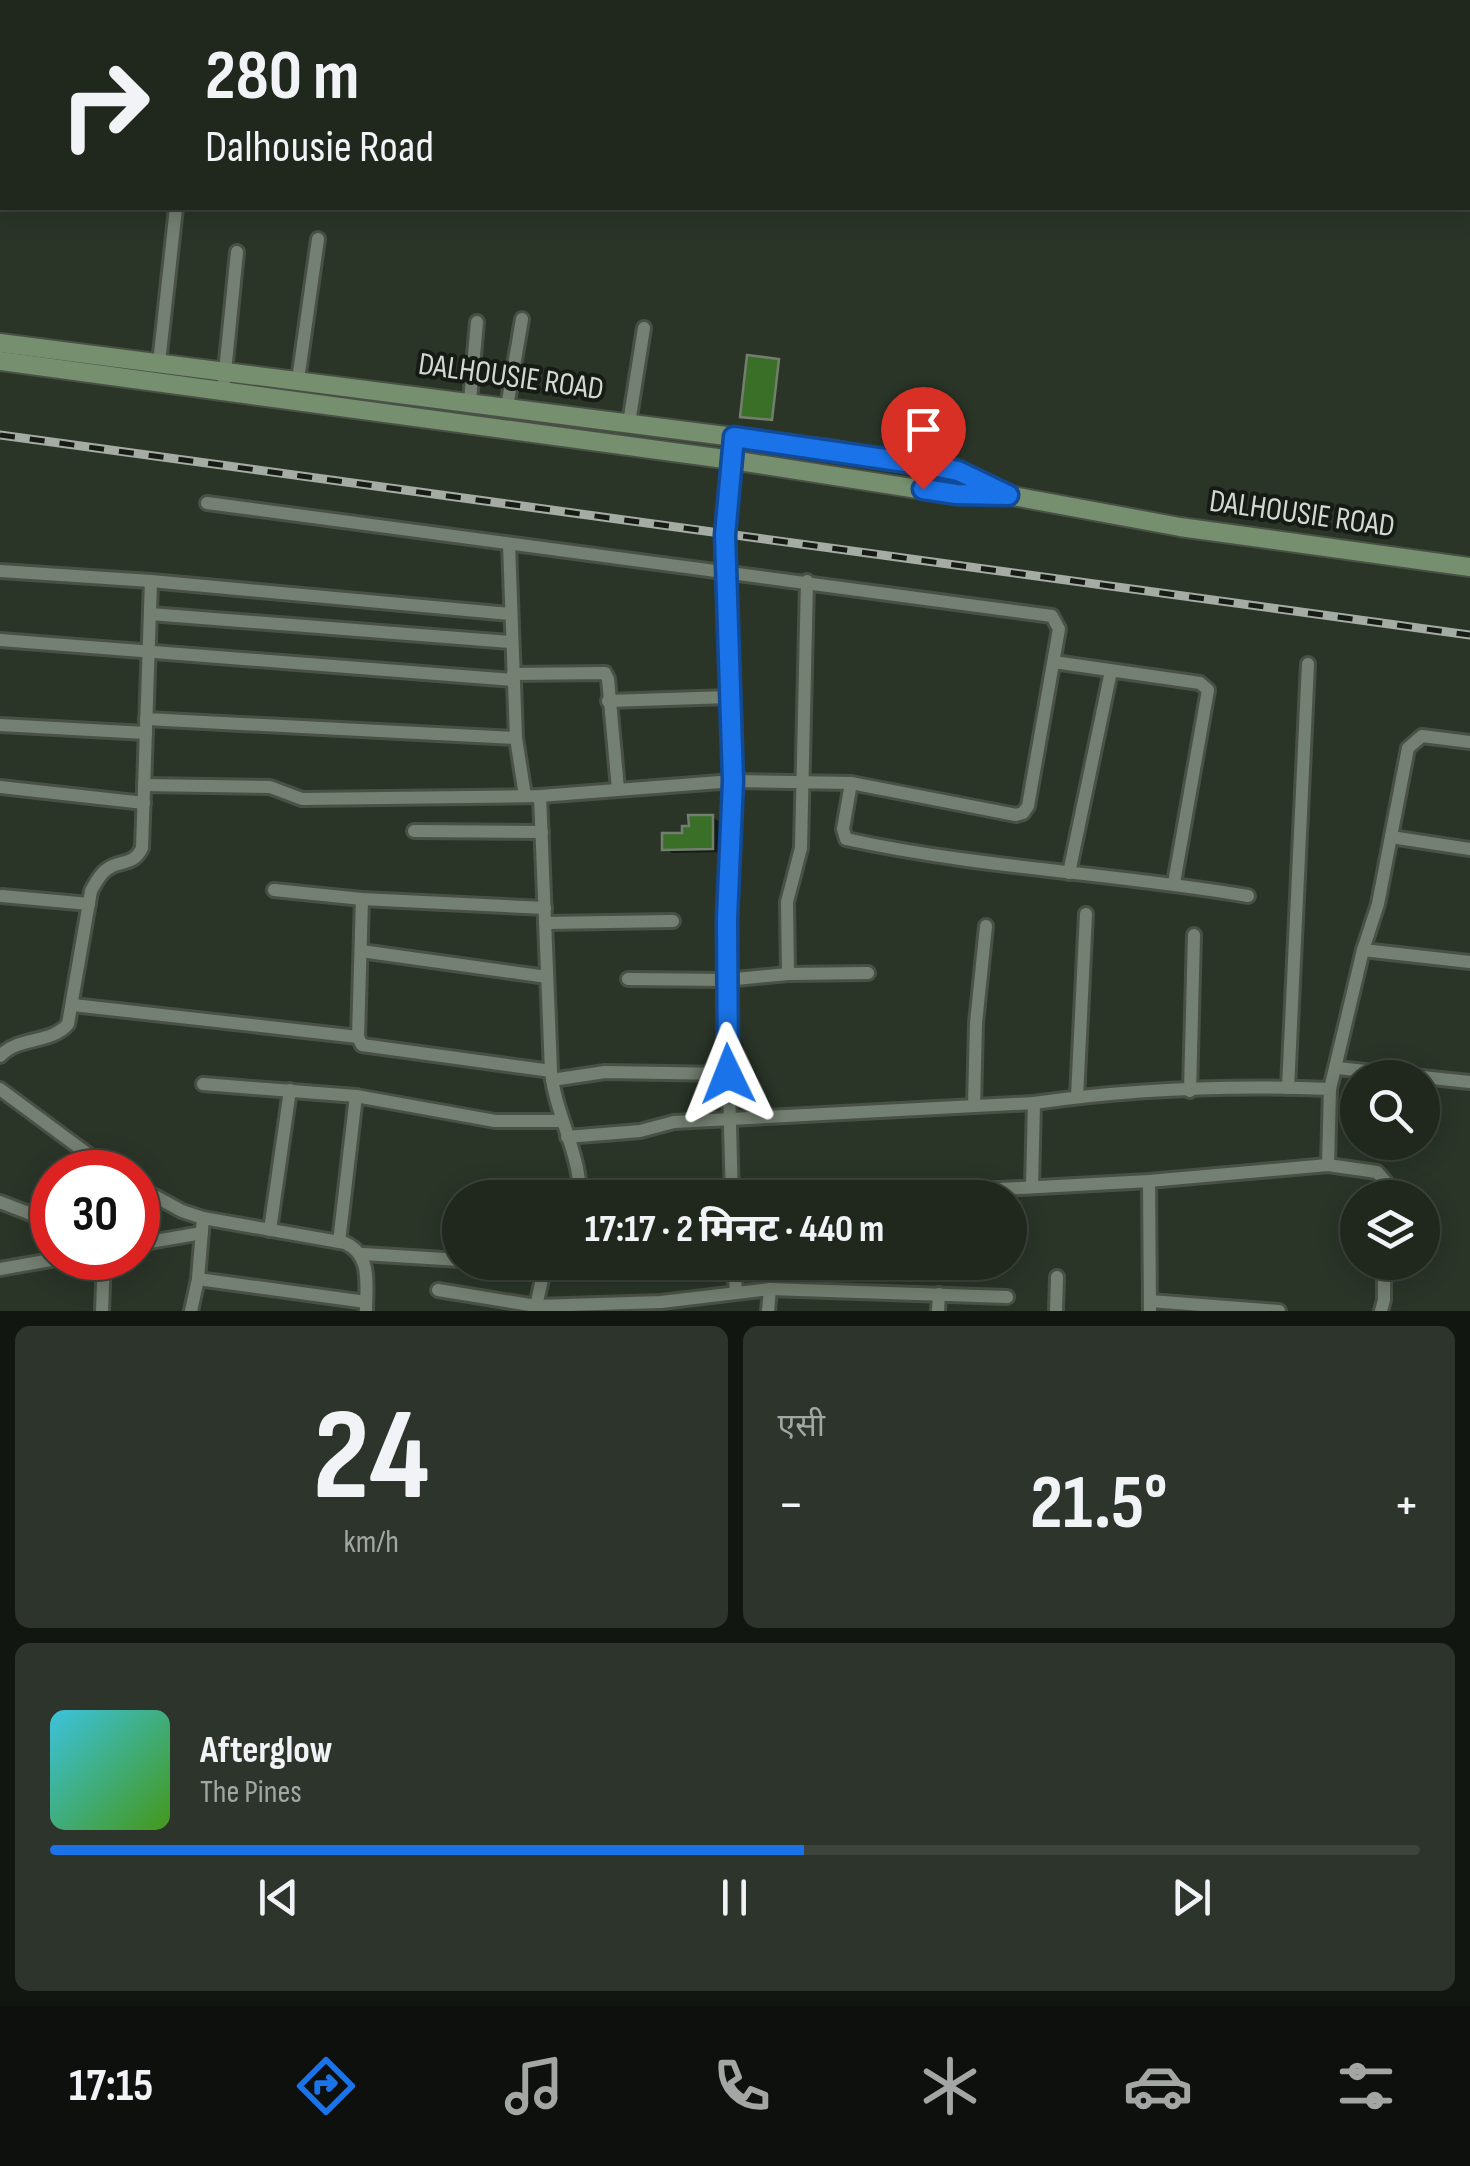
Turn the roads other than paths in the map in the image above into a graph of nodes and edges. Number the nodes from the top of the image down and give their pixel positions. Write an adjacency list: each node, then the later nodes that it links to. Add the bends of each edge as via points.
1 (176, 210): 9 (street)
2 (318, 240): 11 (street)
3 (237, 252): 10 (street)
4 (522, 319): 14 (street)
5 (477, 322): 13 (street)
6 (644, 328): 15 (street)
7 (0, 343): 9 (street, DALHOUSIE ROAD)
8 (0, 361): 12 (street, DALHOUSIE ROAD)
9 (159, 363): 10 (street, DALHOUSIE ROAD)
10 (224, 372): 11 (street, DALHOUSIE ROAD); 12 (street)
11 (298, 380): 13 (street, DALHOUSIE ROAD)
12 (223, 392): 17 (street, DALHOUSIE ROAD)
13 (470, 401): 14 (street, DALHOUSIE ROAD)
14 (507, 407): 15 (street, DALHOUSIE ROAD)
15 (629, 422): 16 (street, DALHOUSIE ROAD)
16 (734, 437): 17 (street); 18 (street, DALHOUSIE ROAD, via 946,468)
17 (732, 460): 18 (street, DALHOUSIE ROAD, via 956,494); 22 (street)
18 (1008, 495): 21 (street, DALHOUSIE ROAD, via 1180,527)
19 (207, 503): 20 (street)
20 (508, 544): 22 (street); 27 (street)
21 (1470, 567)
22 (725, 570): 25 (street); 35 (street)
23 (0, 571): 24 (street)
24 (151, 580): 26 (street); 27 (street)
25 (807, 581): 31 (street, via 1052,616 1059,624); 43 (street)
26 (150, 614): 29 (street); 30 (street)
27 (510, 614): 29 (street)
28 (0, 640): 30 (street)
29 (510, 642): 34 (street)
30 (148, 651): 34 (street); 38 (street)
31 (1054, 662): 33 (street); 42 (street, via 1023,813)
32 (1308, 664): 83 (street)
33 (1111, 671): 54 (street); 55 (street, via 1208,690)
34 (513, 677): 36 (street, via 601,672 608,679); 39 (street)
35 (729, 697): 36 (street); 41 (street)
36 (608, 701): 46 (street)
37 (0, 725): 38 (street)
38 (146, 726): 39 (street); 44 (street)
39 (516, 738): 47 (street)
40 (1470, 742): 52 (street, via 1429,736 1410,743)
41 (733, 781): 43 (street); 46 (street); 73 (street)
42 (851, 783): 43 (street); 54 (street, via 846,840)
43 (803, 784): 70 (street, via 801,848 787,902)
44 (144, 785): 47 (street, via 260,786 302,799); 49 (street)
45 (0, 787): 49 (street)
46 (618, 790): 48 (street)
47 (524, 796): 48 (street)
48 (540, 796): 51 (street)
49 (144, 803): 60 (street, via 138,856 102,872)
50 (414, 831): 51 (street)
51 (542, 832): 62 (street)
52 (1391, 838): 53 (street); 66 (street)
53 (1470, 850)
54 (1069, 873): 55 (street)
55 (1174, 883): 58 (street)
56 (274, 890): 59 (street)
57 (2, 896): 60 (street)
58 (1248, 896)
59 (362, 899): 62 (street); 67 (street)
60 (89, 904): 74 (street)
61 (1086, 914): 88 (street)
62 (545, 916): 63 (street); 71 (street)
63 (673, 921)
64 (986, 926): 90 (street)
65 (1194, 934): 86 (street)
66 (1362, 950): 68 (street); 77 (street)
67 (361, 951): 71 (street); 75 (street)
68 (1470, 962)
69 (868, 973): 70 (street)
70 (788, 974): 73 (street)
71 (548, 977): 79 (street)
72 (628, 979): 73 (street)
73 (726, 980): 78 (street)
74 (73, 1005): 75 (street); 76 (street, via 62,1032 13,1045)
75 (358, 1036): 79 (street, via 366,1047)
76 (0, 1056)
77 (1337, 1068): 80 (street); 85 (street)
78 (728, 1074): 79 (street); 91 (street)
79 (552, 1076): 92 (street)
80 (1470, 1082)
81 (203, 1084): 84 (street)
82 (0, 1088): 94 (street)
83 (1288, 1088): 85 (street); 86 (street)
84 (290, 1090): 87 (street); 106 (street)
85 (1330, 1090): 95 (street)
86 (1190, 1091): 88 (street)
87 (356, 1096): 92 (street, via 495,1120); 108 (street)
88 (1078, 1097): 89 (street)
89 (1034, 1103): 90 (street); 101 (street)
90 (974, 1106): 91 (street)
91 (728, 1119): 93 (street); 97 (street)
92 (562, 1121): 93 (street)
93 (568, 1136): 96 (street)
94 (83, 1150)
95 (1328, 1165): 98 (street, via 1377,1172); 99 (street)
96 (580, 1180)
97 (731, 1180)
98 (1385, 1180)
99 (1148, 1181): 101 (street); 126 (street)
100 (1027, 1187): 101 (street)
101 (1032, 1187)
102 (160, 1200): 105 (street)
103 (0, 1202): 104 (street)
104 (30, 1214)
105 (202, 1225): 106 (street); 107 (street); 114 (street)
106 (270, 1230): 108 (street)
107 (160, 1237)
108 (339, 1242): 109 (street)
109 (363, 1254): 110 (street); 124 (street)
110 (442, 1259)
111 (30, 1264): 112 (street)
112 (0, 1269)
113 (1057, 1278): 132 (street)
114 (198, 1279): 124 (street); 129 (street)
115 (103, 1280): 128 (street)
116 (542, 1280): 127 (street)
117 (735, 1280): 121 (street)
118 (1384, 1280): 134 (street)
119 (438, 1290): 127 (street)
120 (770, 1290): 121 (street); 122 (street); 130 (street)
121 (736, 1292): 125 (street)
122 (939, 1294): 123 (street); 131 (street)
123 (1007, 1297)
124 (366, 1306)
125 (661, 1306): 127 (street)
126 (1150, 1306): 133 (street)
127 (535, 1309)
128 (102, 1311)
129 (192, 1311)
130 (768, 1311)
131 (938, 1311)
132 (1056, 1311)
133 (1279, 1311)
134 (1381, 1311)

